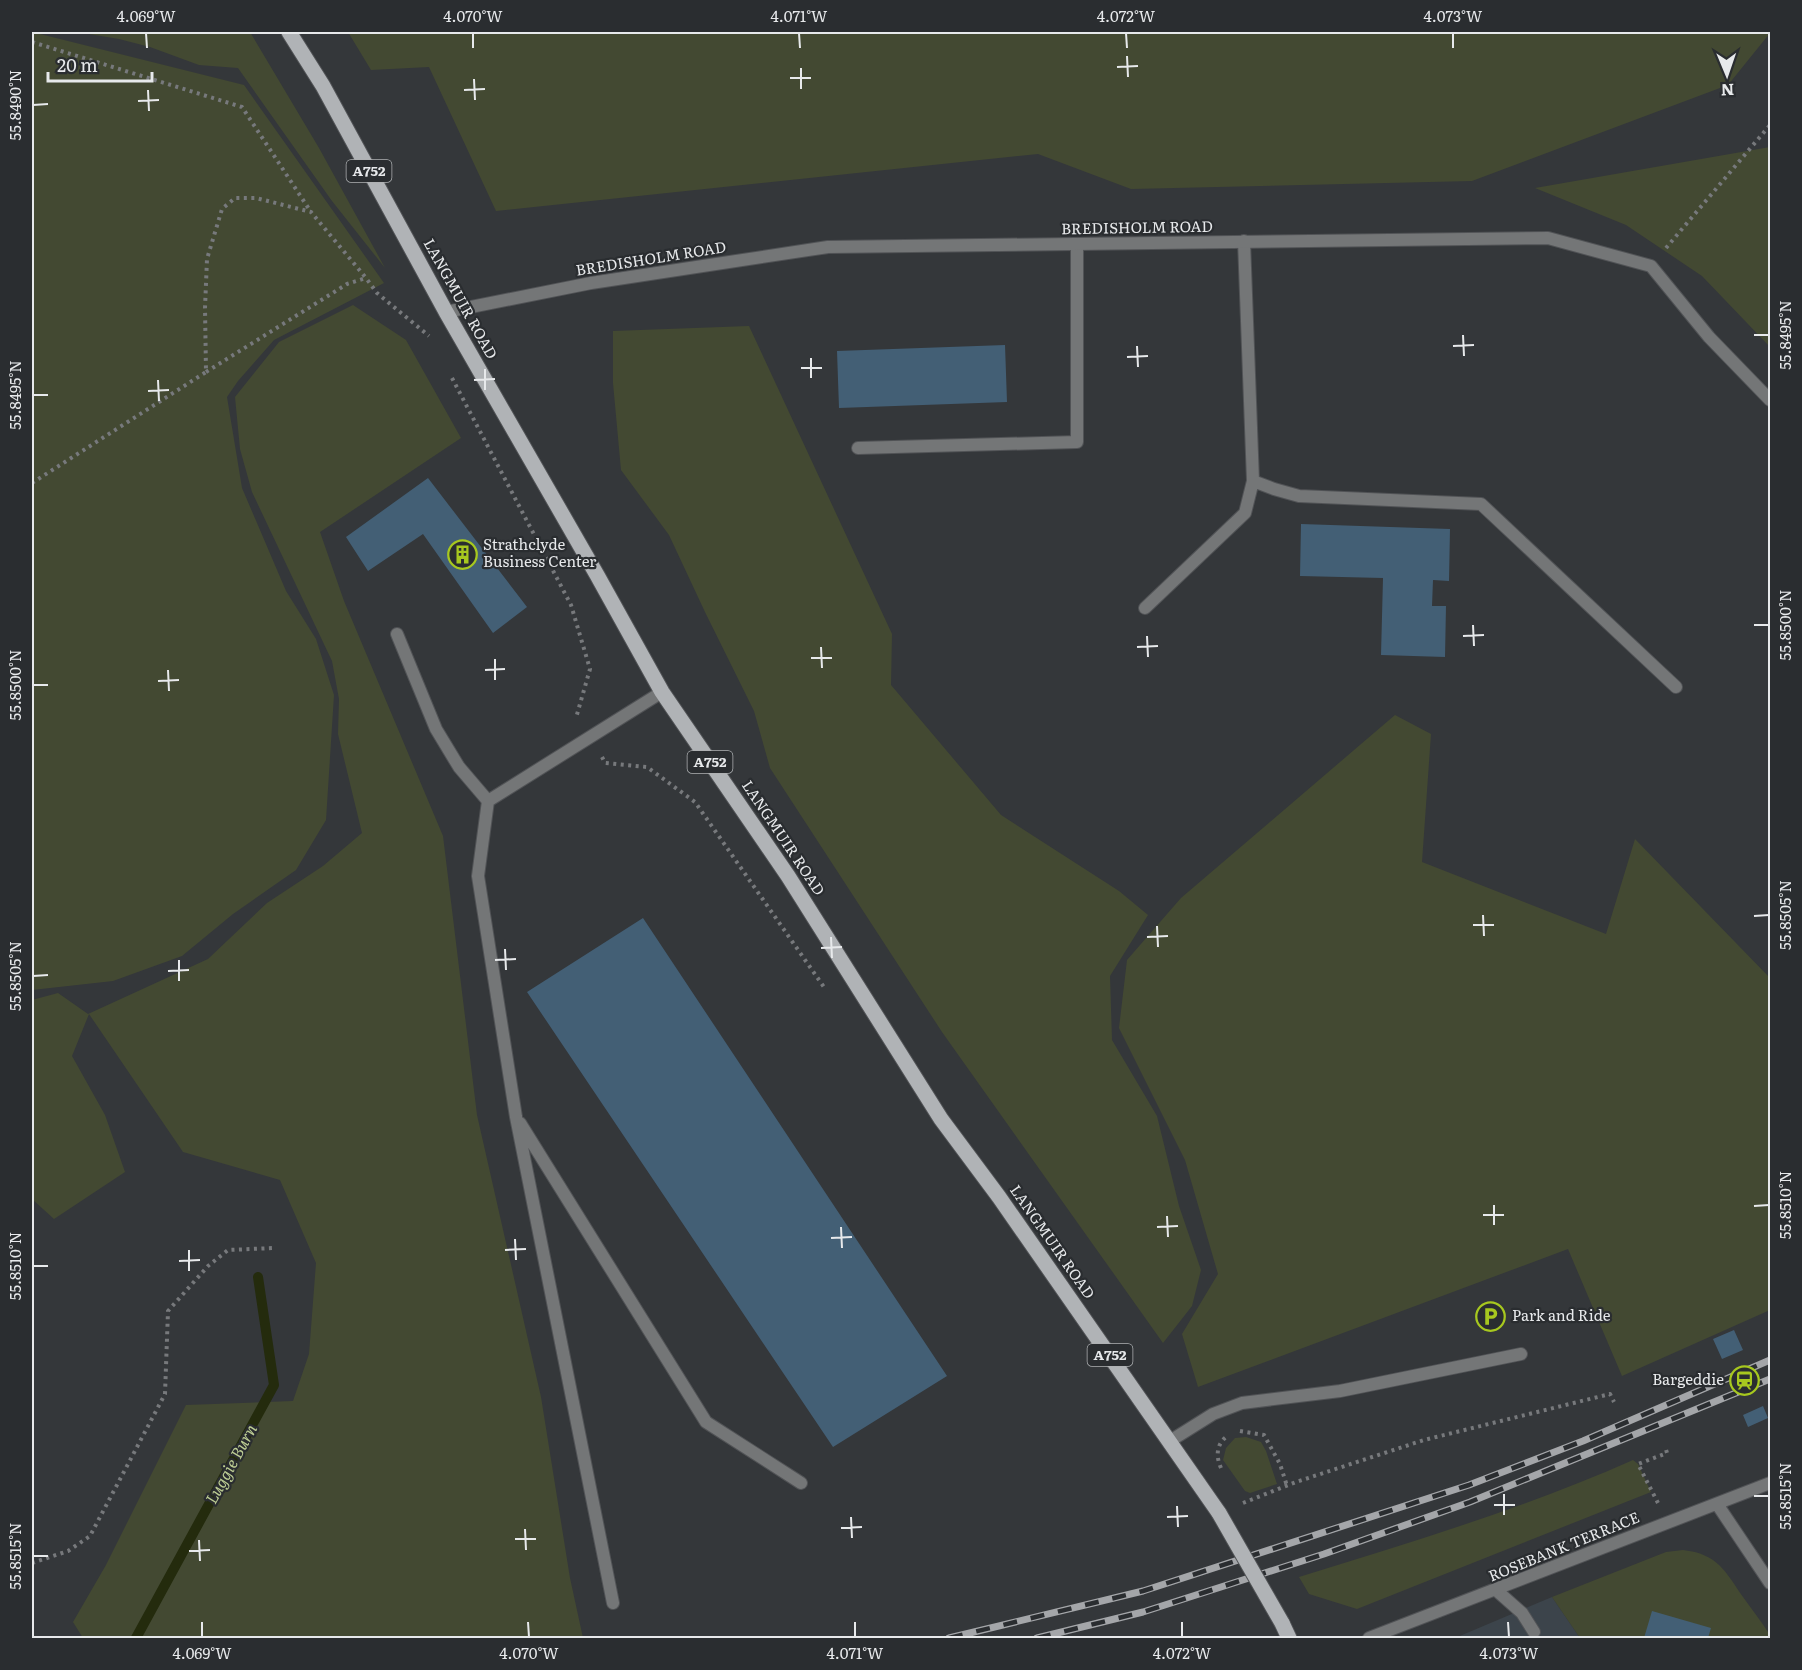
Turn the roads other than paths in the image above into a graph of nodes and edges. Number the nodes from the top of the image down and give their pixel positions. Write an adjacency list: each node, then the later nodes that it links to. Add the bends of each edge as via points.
1 (289, 32): 4 (main road, LANGMUIR ROAD / A752, via 323,86)
2 (1244, 241): 3 (street, BREDISHOLM ROAD); 5 (street, BREDISHOLM ROAD, via 1548,238 1651,266 1710,337); 7 (street)
3 (1077, 244): 4 (street, BREDISHOLM ROAD, via 828,247 591,283); 6 (street, via 1077,442)
4 (446, 312): 11 (main road, LANGMUIR ROAD / A752)
5 (1770, 400)
6 (858, 448)
7 (1253, 481): 8 (street, via 1245,513); 10 (street, via 1299,496 1481,504)
8 (1145, 608)
9 (397, 634): 12 (street, via 436,729 459,767)
10 (1676, 687)
11 (662, 692): 12 (street); 15 (main road, LANGMUIR ROAD / A752, via 788,876 941,1119)
12 (488, 801): 13 (street, via 478,876)
13 (516, 1117): 16 (street, via 706,1422); 21 (street)
14 (1521, 1354): 15 (street, via 1340,1391 1242,1403 1214,1414)
15 (1170, 1441): 23 (main road, LANGMUIR ROAD / A752, bridge, via 1219,1513)
16 (801, 1483)
17 (1770, 1483): 18 (street, ROSEBANK TERRACE)
18 (1717, 1504): 19 (street); 20 (street, ROSEBANK TERRACE)
19 (1770, 1583)
20 (1496, 1590): 22 (street, via 1522,1614); 24 (street, ROSEBANK TERRACE)
21 (613, 1603)
22 (1533, 1636)
23 (1289, 1638)
24 (1369, 1638)

